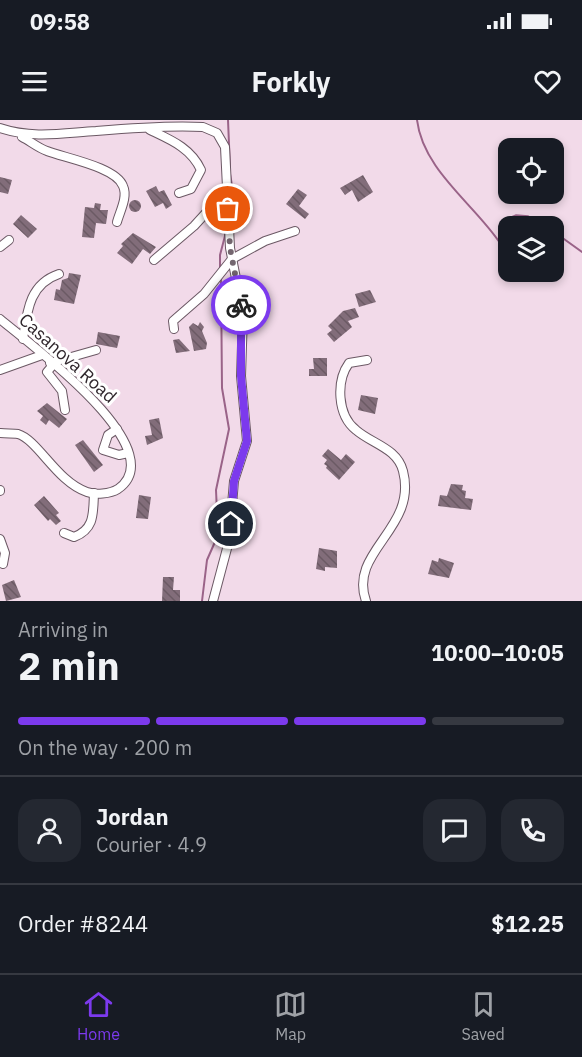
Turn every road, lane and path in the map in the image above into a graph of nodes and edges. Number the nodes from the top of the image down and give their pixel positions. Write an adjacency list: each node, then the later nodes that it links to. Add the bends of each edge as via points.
1 (0, 128): 3 (street)
2 (147, 128): 3 (street); 4 (street, via 203,127 218,133 225,147); 5 (street, via 196,158 201,170 191,189)
3 (20, 135): 6 (street, via 45,151 82,161 123,183 125,194)
4 (227, 190): 10 (street); 11 (street, via 194,226)
5 (179, 193)
6 (117, 222)
7 (295, 231): 10 (street, via 265,241)
8 (9, 240): 9 (street)
9 (0, 247)
10 (232, 259): 14 (street, via 204,294 173,321); 29 (street, via 243,314 241,376 247,441 234,481 229,541)
11 (154, 260)
12 (59, 274): 15 (street, via 34,290)
13 (0, 319): 15 (street, Casanova Road)
14 (174, 329)
15 (23, 339): 17 (street, Casanova Road)
16 (96, 350): 19 (street)
17 (42, 356): 19 (street, Casanova Road); 20 (street)
18 (367, 360): 30 (street, via 349,363 341,374 340,397 347,420 355,430 396,457 403,469 405,486 402,507 391,531 365,566 361,580)
19 (52, 364): 21 (street, via 47,372 62,391); 22 (street, Casanova Road, via 94,400)
20 (0, 370)
21 (65, 410)
22 (117, 429): 24 (street, Casanova Road); 24 (street, via 108,435 103,450 119,455)
23 (0, 434): 25 (street, via 29,440 65,480)
24 (128, 453): 25 (street, via 128,475 119,489)
25 (94, 494): 26 (street, via 92,522 86,533 74,537)
26 (64, 532)
27 (0, 539): 28 (street, via 5,553)
28 (3, 564)
29 (213, 601)
30 (366, 601)

